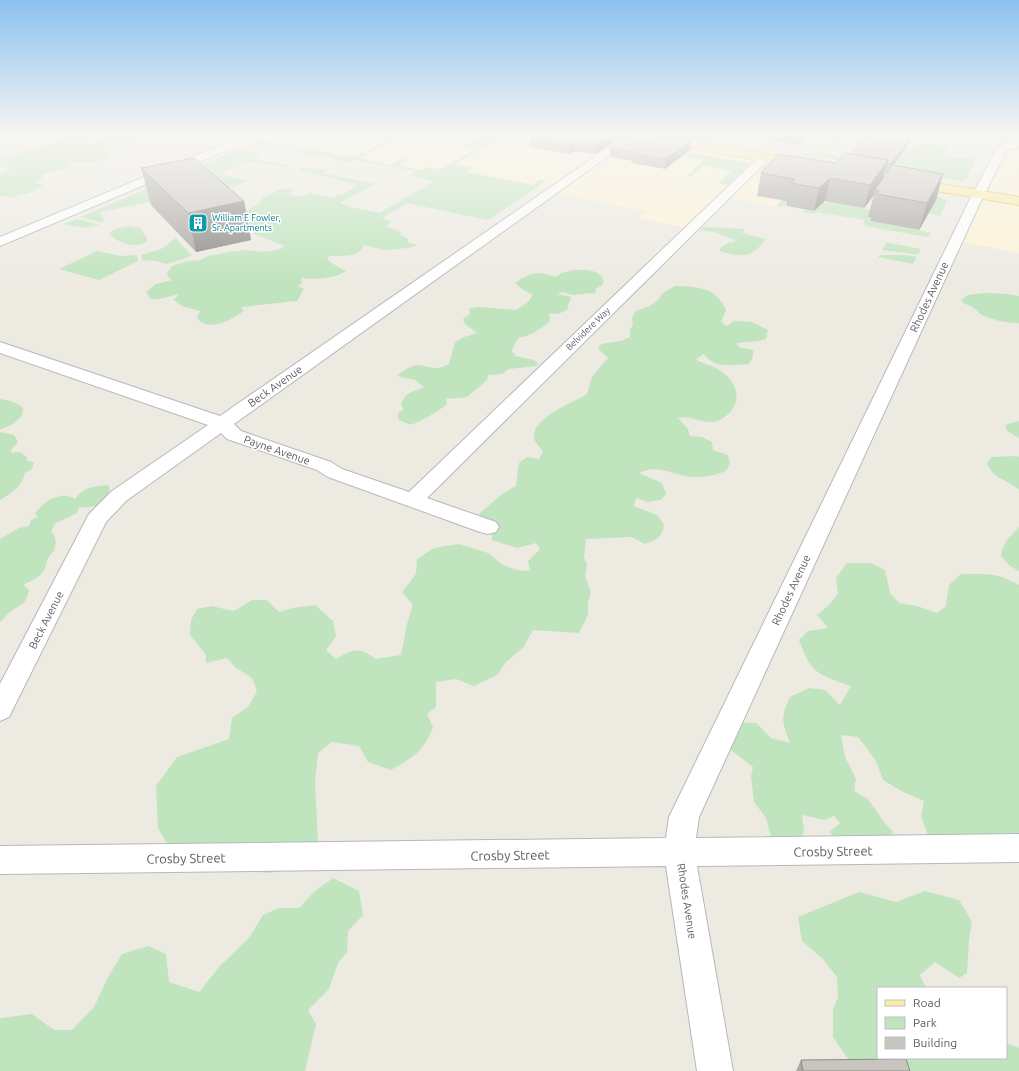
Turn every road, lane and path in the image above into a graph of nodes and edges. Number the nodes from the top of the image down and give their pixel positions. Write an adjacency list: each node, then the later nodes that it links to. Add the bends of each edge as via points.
1 (135, 185): 8 (street)
2 (561, 185): 10 (street, Beck Avenue)
3 (736, 185): 11 (street, Belvidere Way)
4 (925, 185): 6 (main road)
5 (984, 185): 6 (street, Rhodes Avenue)
6 (979, 194): 7 (main road); 15 (street, Rhodes Avenue, via 684,817)
7 (1019, 201)
8 (0, 242)
9 (0, 347): 10 (street, Payne Avenue)
10 (222, 423): 11 (street, Payne Avenue, via 234,436 324,466 335,473); 13 (street, Beck Avenue, via 119,496 97,519)
11 (412, 501): 12 (street, Payne Avenue)
12 (488, 528)
13 (0, 710)
14 (1019, 848): 15 (street, Crosby Street)
15 (680, 853): 16 (street, Crosby Street); 17 (street, Rhodes Avenue)
16 (0, 860)
17 (715, 1071)

